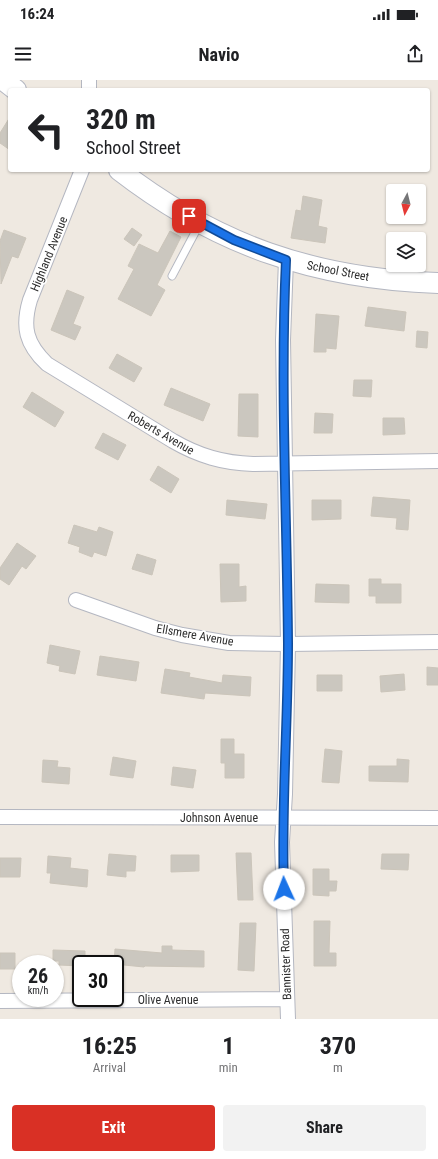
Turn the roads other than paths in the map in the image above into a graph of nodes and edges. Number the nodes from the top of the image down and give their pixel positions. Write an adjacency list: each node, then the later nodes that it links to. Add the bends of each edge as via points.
1 (3, 80): 2 (street)
2 (13, 88)
3 (81, 172): 9 (street, Highland Avenue, via 30,300 26,324)
4 (122, 172): 5 (street, School Street)
5 (200, 223): 6 (street, School Street, via 234,240); 7 (lane)
6 (286, 260): 8 (street, School Street, via 360,276); 11 (street, Bannister Road, via 283,313)
7 (172, 276)
8 (438, 283)
9 (28, 341): 11 (street, Roberts Avenue, via 41,358 60,374 193,452 231,462)
10 (438, 461): 11 (street, Roberts Avenue)
11 (285, 464): 14 (street, Bannister Road)
12 (76, 600): 14 (street, Ellsmere Avenue, via 182,635 229,643)
13 (438, 642): 14 (street, Ellsmere Avenue)
14 (288, 644): 16 (street, Bannister Road)
15 (0, 817): 16 (street, Johnson Avenue)
16 (283, 818): 17 (street, Johnson Avenue); 18 (street, Bannister Road)
17 (438, 818)
18 (287, 999): 19 (street, Olive Avenue); 20 (street, Bannister Road)
19 (0, 1001)
20 (288, 1019)

